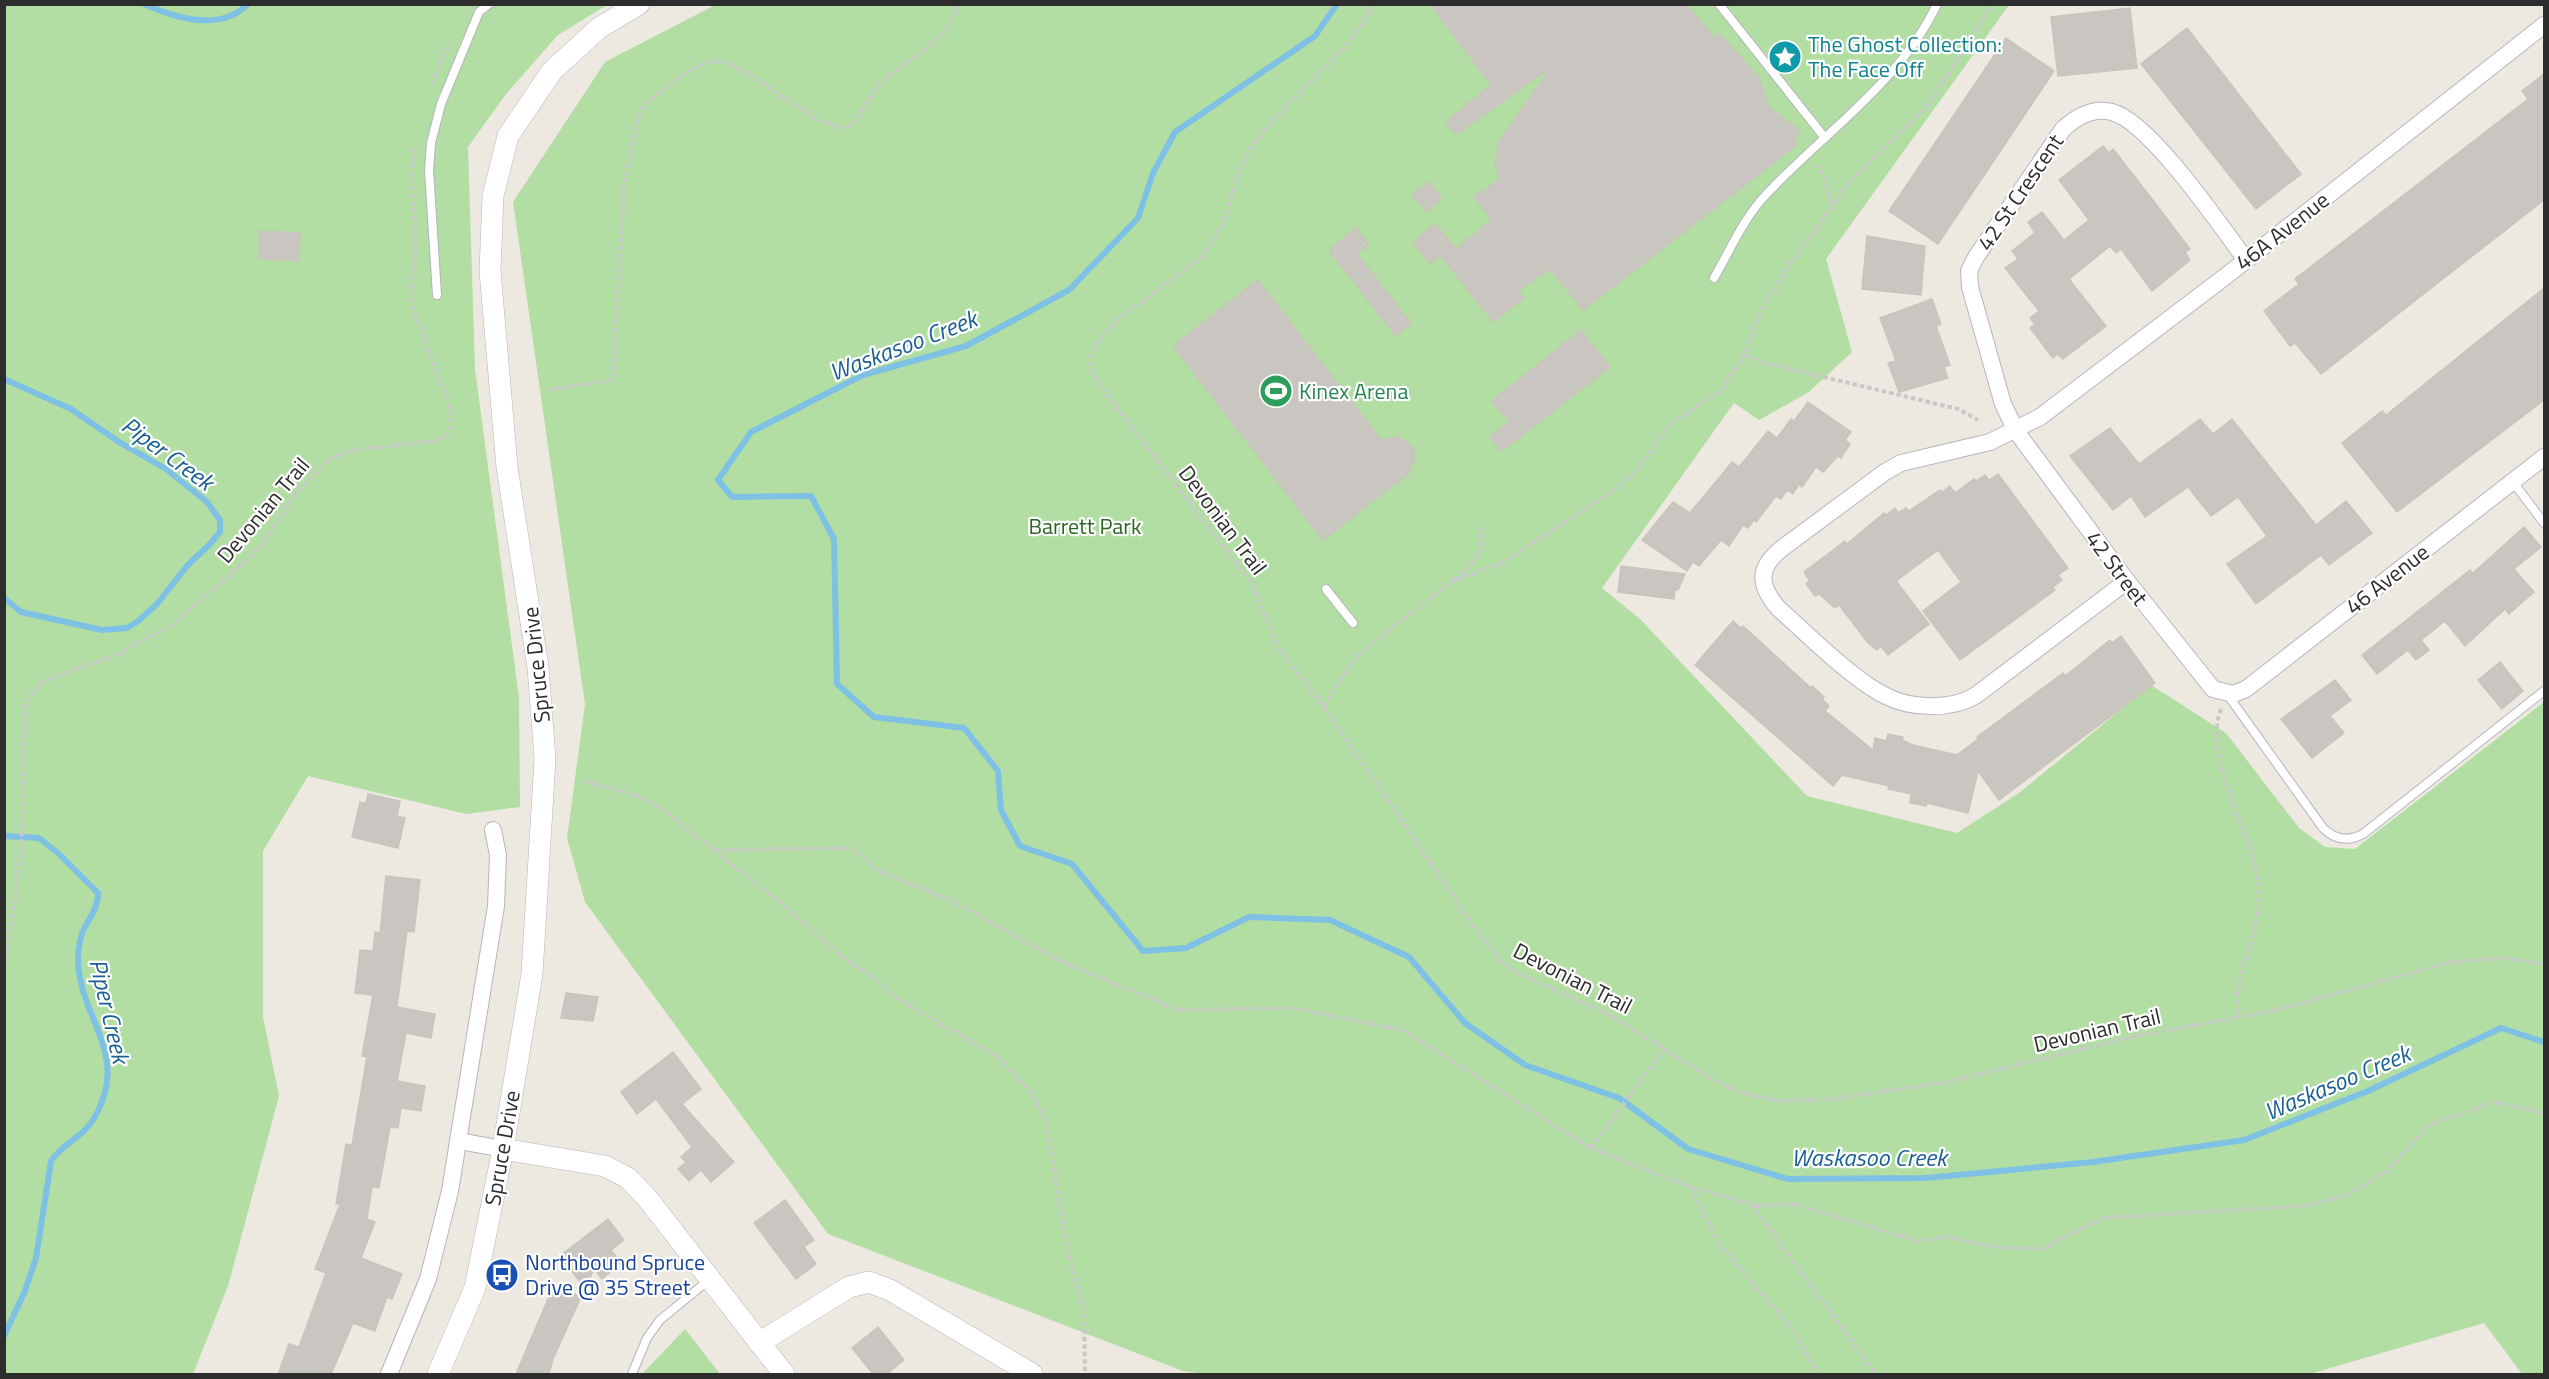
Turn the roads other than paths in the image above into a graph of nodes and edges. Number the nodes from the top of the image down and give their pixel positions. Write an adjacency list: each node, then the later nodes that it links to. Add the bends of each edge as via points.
1 (489, 4): 9 (lane, via 479,12 441,104 431,143)
2 (639, 4): 21 (street, Spruce Drive, via 599,28 552,71 508,136 493,196 490,271 507,467 538,667 545,759 532,974)
3 (1719, 4): 6 (lane)
4 (1937, 4): 6 (lane, via 1918,38 1893,69)
5 (2544, 25): 7 (street, 46A Avenue)
6 (1825, 138): 8 (lane, via 1755,207)
7 (2246, 260): 10 (street, 46A Avenue, via 2040,417); 10 (street, 42 St Crescent, via 2151,138 2137,126 2113,112 2101,110 2075,118 2063,129 1969,271 1972,296 2003,404)
8 (1714, 278)
9 (436, 295)
10 (2016, 431): 14 (street, 42 Street); 14 (street, 46A Avenue, via 1990,442 1902,463 1869,482 1769,559 1763,572 1768,597 1886,697 1950,705 1975,696)
11 (2544, 457): 12 (street, 46 Avenue)
12 (2512, 482): 13 (lane); 18 (street, 46 Avenue, via 2254,683)
13 (2544, 523)
14 (2127, 581): 18 (street, 42 Street, via 2207,685)
15 (1326, 589): 16 (lane)
16 (1353, 623)
17 (2544, 691): 18 (lane, via 2363,834 2346,839 2323,828)
18 (2227, 694)
19 (493, 830): 20 (street, Spruce Drive, via 498,855 496,906)
20 (459, 1141): 21 (street); 24 (street, Spruce Drive, via 433,1262)
21 (503, 1149): 22 (street, via 605,1166 628,1178); 25 (street, Spruce Drive, via 475,1287)
22 (710, 1279): 23 (street); 26 (lane, via 660,1320 647,1338)
23 (759, 1343): 27 (street); 28 (street, via 849,1287 869,1282 890,1290)
24 (389, 1374)
25 (438, 1374)
26 (632, 1374)
27 (784, 1374)
28 (1032, 1374)

